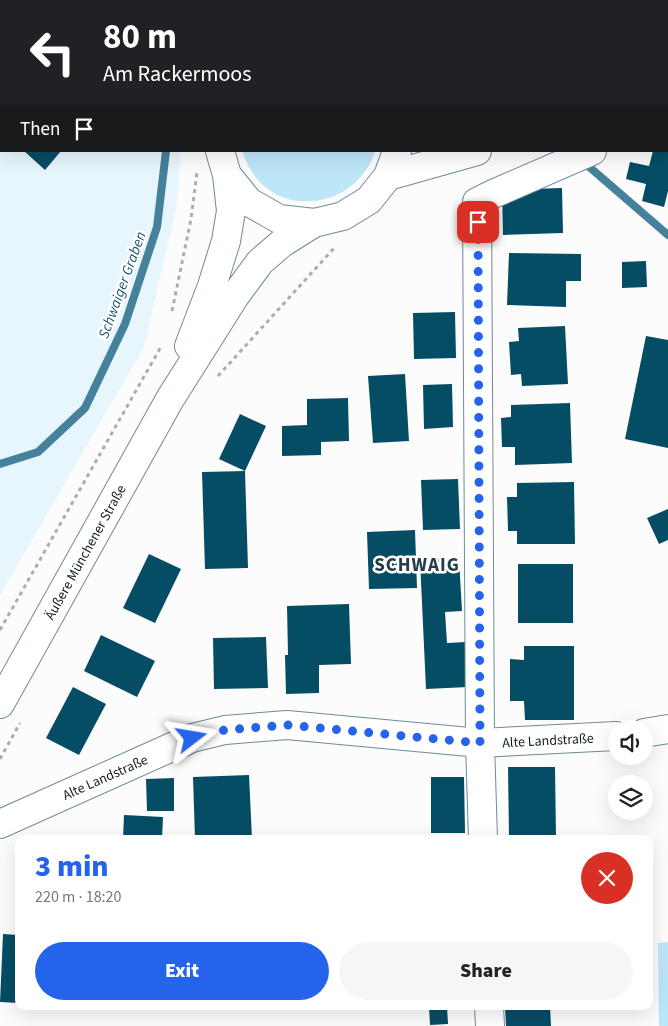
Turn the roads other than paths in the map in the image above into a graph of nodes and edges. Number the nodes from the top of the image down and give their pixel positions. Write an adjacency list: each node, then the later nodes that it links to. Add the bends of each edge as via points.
1 (470, 152): 4 (street)
2 (590, 152): 11 (street, via 477,202)
3 (223, 163): 5 (street, via 249,202 279,219); 6 (street, Äußere Münchener Straße, via 231,211 226,241)
4 (392, 164): 5 (street, via 369,200 343,216)
5 (314, 223): 6 (street, Äußere Münchener Straße, via 282,243 260,262)
6 (170, 399): 7 (street, Äußere Münchener Straße)
7 (0, 704)
8 (668, 729): 9 (street)
9 (653, 732)
10 (608, 736): 11 (street, Alte Landstraße)
11 (480, 743): 12 (street, Alte Landstraße, via 287,725 225,730 192,738); 13 (street)
12 (0, 824)
13 (483, 835)
14 (489, 1010): 15 (street)
15 (490, 1026)

